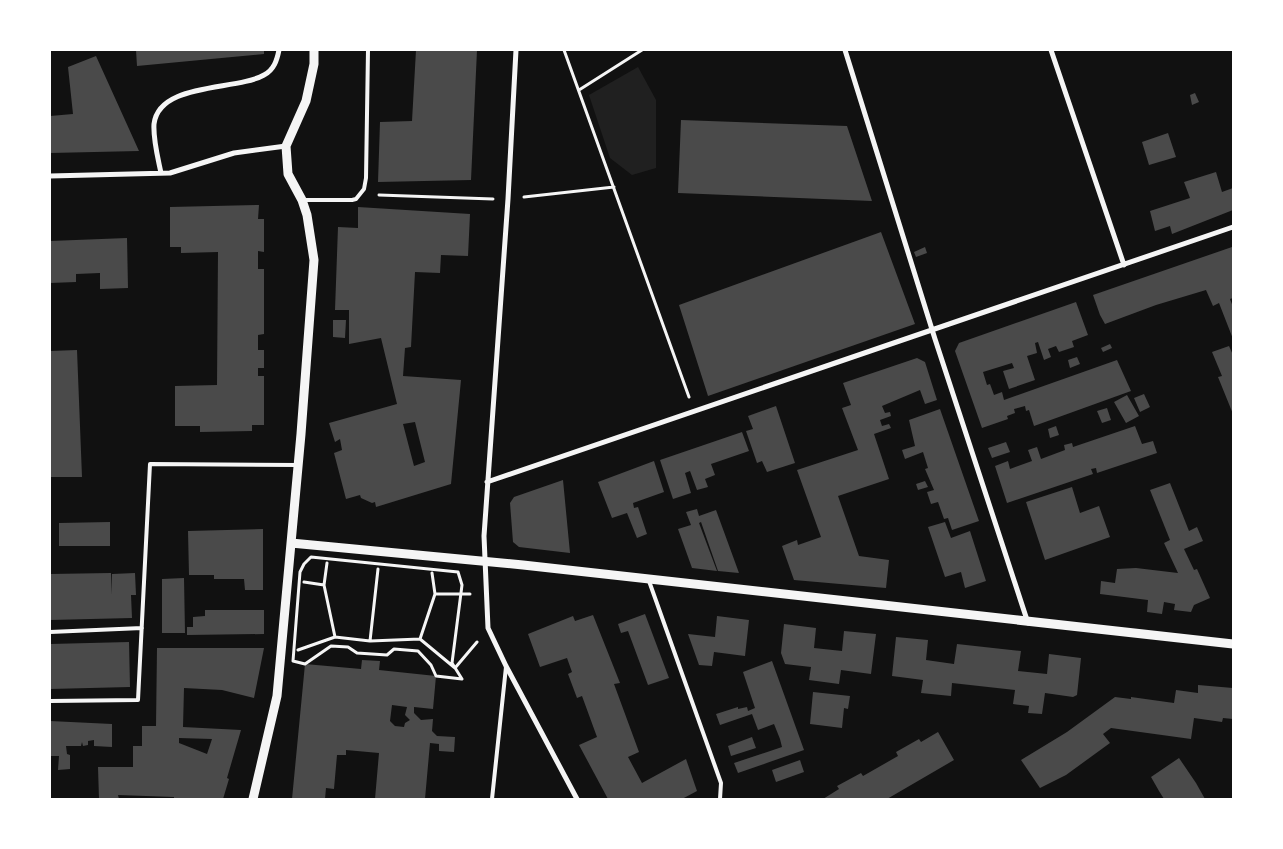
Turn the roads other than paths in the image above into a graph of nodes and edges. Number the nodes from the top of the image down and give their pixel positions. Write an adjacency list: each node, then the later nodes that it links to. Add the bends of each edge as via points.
1 (279, 50): 8 (street, via 277,64 264,75 176,96 161,107 154,122)
2 (314, 50): 7 (street, via 306,101)
3 (368, 50): 10 (lane, via 368,161 361,194 352,200)
4 (516, 50): 15 (street)
5 (845, 50): 13 (street)
6 (1051, 50): 12 (street)
7 (286, 146): 8 (street, via 234,153); 10 (street, via 288,174)
8 (161, 173): 9 (street)
9 (50, 176)
10 (302, 200): 14 (street, via 314,260)
11 (1233, 227): 12 (street)
12 (1124, 265): 13 (street)
13 (932, 331): 15 (street); 19 (street)
14 (298, 465): 16 (street); 20 (lane, via 150,464)
15 (487, 482): 17 (street)
16 (291, 543): 17 (street); 25 (street, via 277,696)
17 (486, 562): 18 (street); 23 (street, via 488,628)
18 (649, 581): 19 (street); 28 (lane, via 721,783)
19 (1028, 623): 22 (street)
20 (142, 628): 21 (lane); 24 (lane, via 138,700)
21 (50, 632)
22 (1233, 644)
23 (506, 666): 26 (lane); 27 (street)
24 (50, 701)
25 (253, 799)
26 (492, 799)
27 (576, 799)
28 (720, 799)

